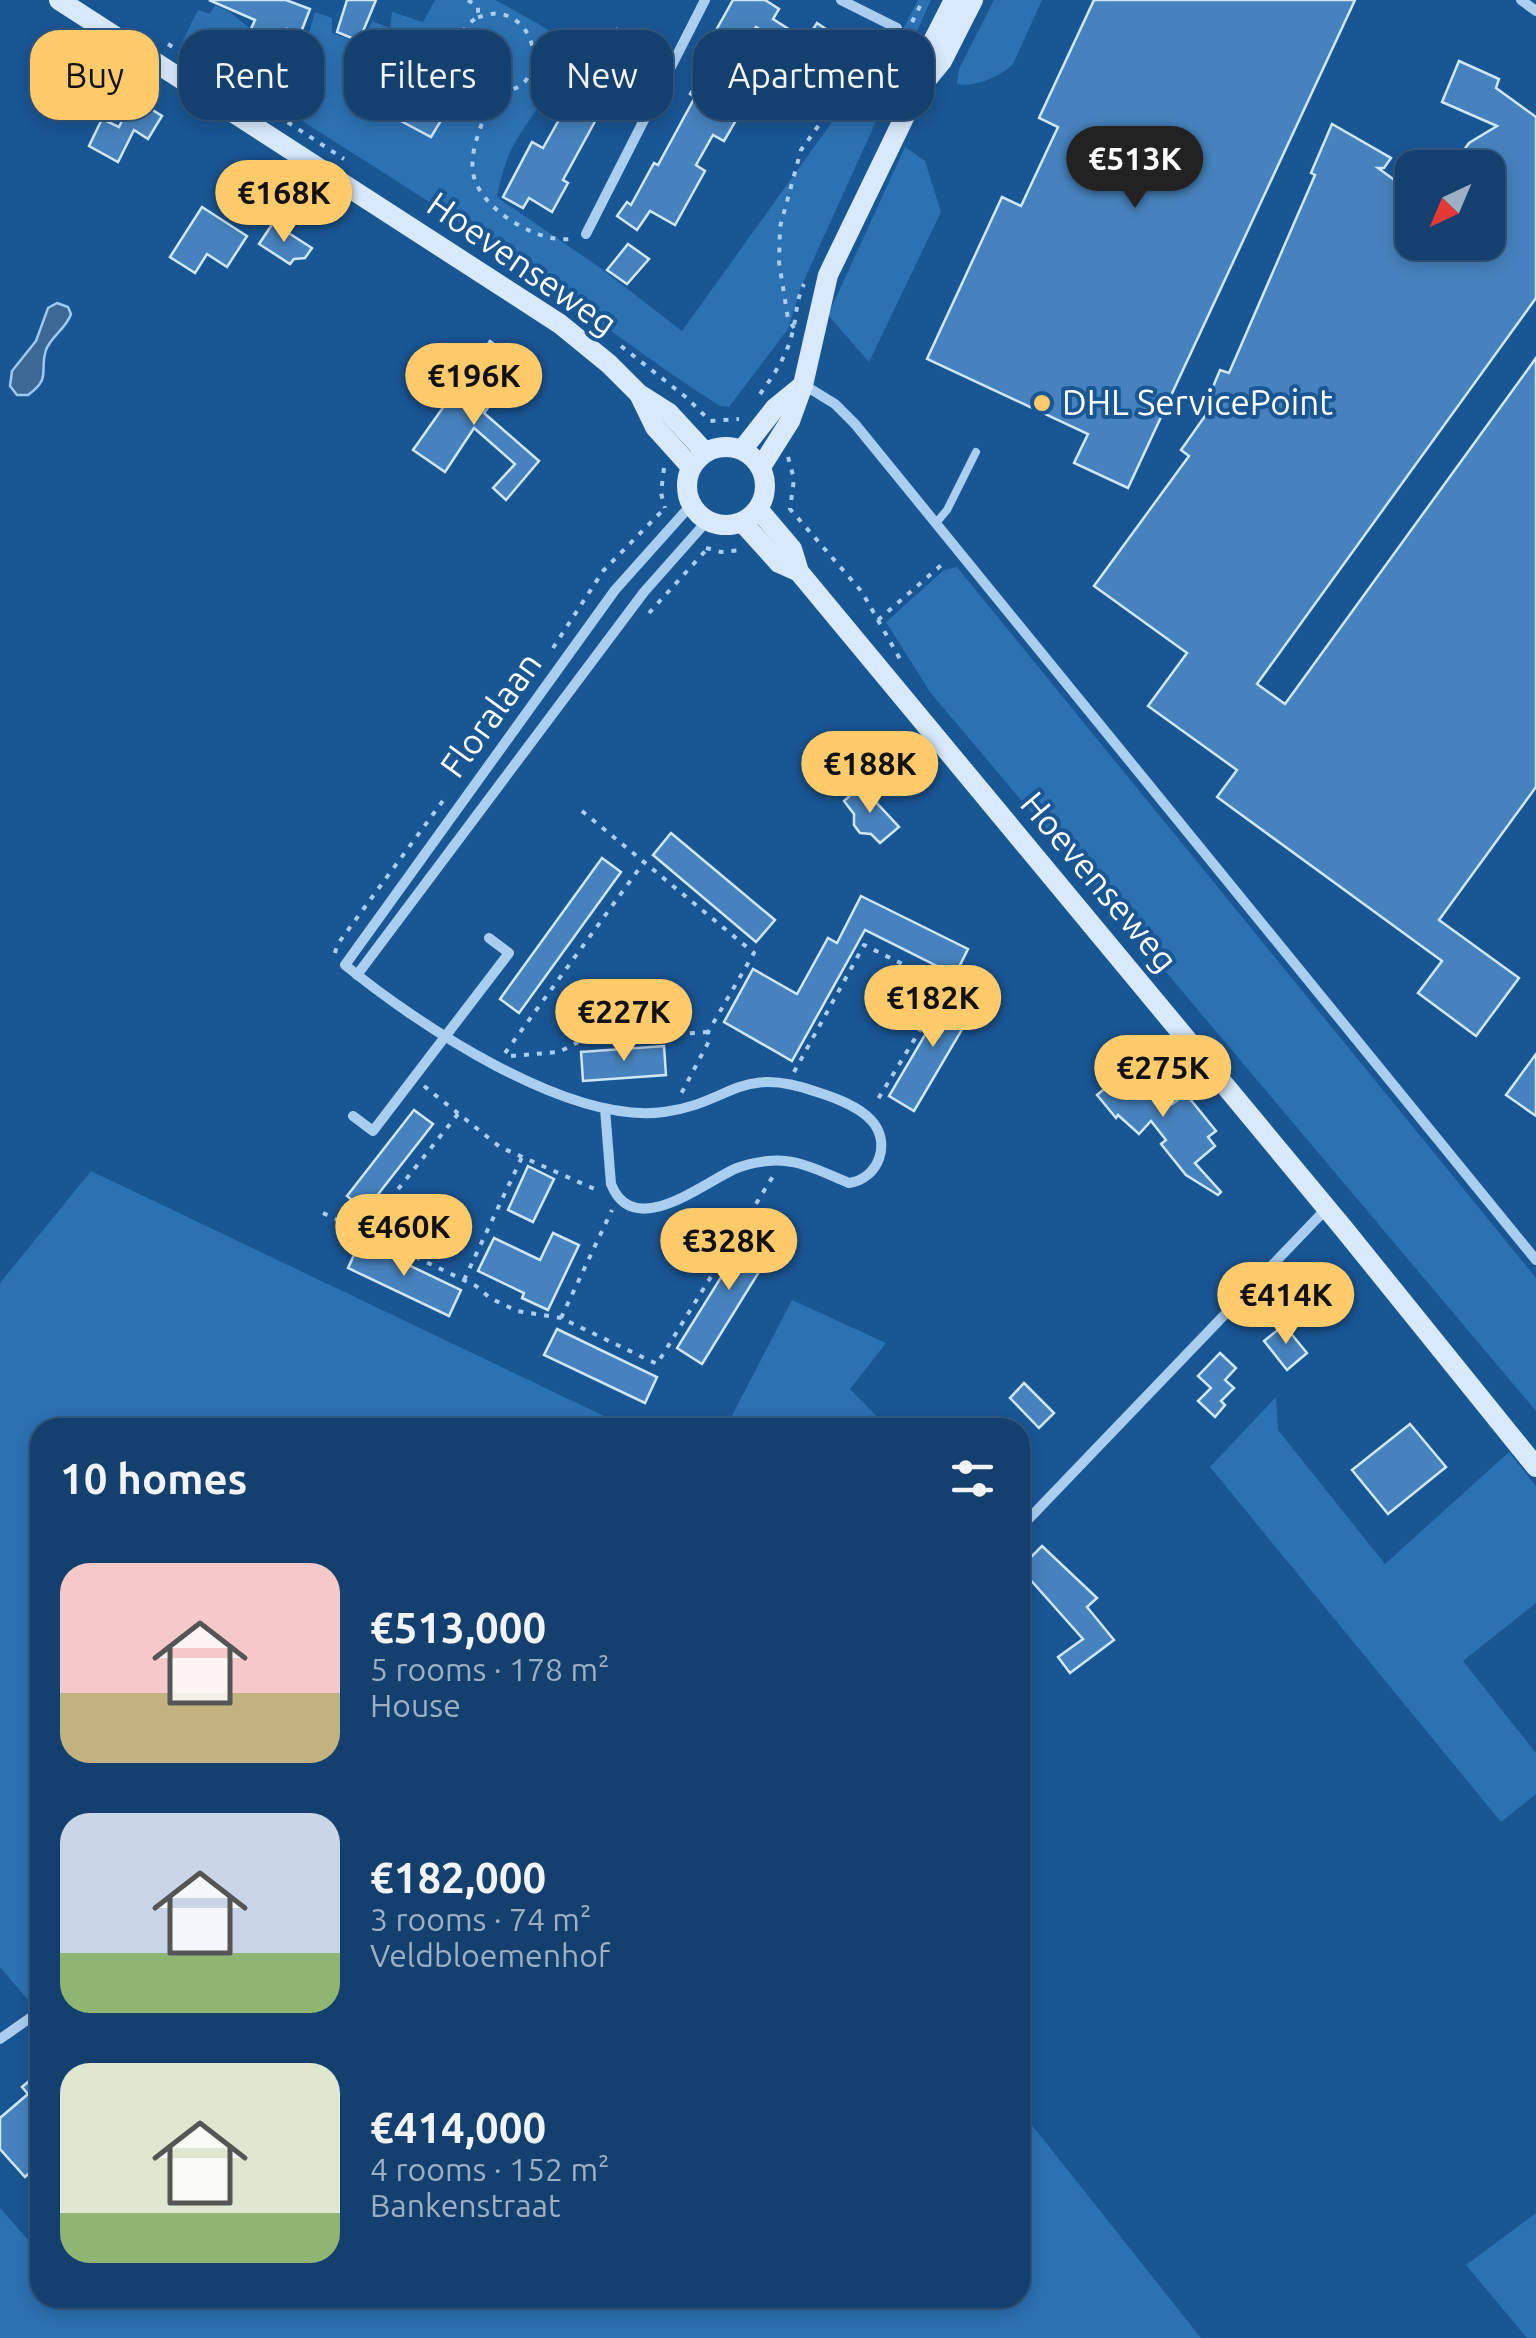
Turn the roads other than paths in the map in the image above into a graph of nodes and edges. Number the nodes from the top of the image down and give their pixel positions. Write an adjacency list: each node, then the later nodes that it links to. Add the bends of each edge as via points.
1 (59, 0): 17 (main road, Hoevenseweg, via 514,292 669,414)
2 (704, 0): 12 (street)
3 (841, 0): 8 (street)
4 (954, 0): 9 (main road)
5 (973, 0): 10 (main road)
6 (1521, 0): 7 (street)
7 (1536, 11)
8 (896, 28)
9 (934, 39)
10 (934, 71)
11 (903, 120): 13 (main road, via 828,275)
12 (586, 234)
13 (803, 384): 14 (main road); 22 (street, via 843,410)
14 (759, 428): 15 (main road); 18 (main road)
15 (742, 450): 17 (main road, via 717,447); 18 (main road)
16 (976, 452): 22 (lane)
17 (698, 460): 19 (main road, via 686,486)
18 (760, 466): 20 (main road, via 766,488)
19 (691, 505): 21 (main road); 24 (street, Floralaan, via 616,590 345,965)
20 (750, 516): 21 (main road, via 725,526); 28 (main road, Hoevenseweg, via 779,562 799,572)
21 (707, 521): 24 (street, Floralaan, via 644,592)
22 (936, 523): 29 (street)
23 (489, 938): 25 (street, via 509,953)
24 (357, 975): 25 (street)
25 (446, 1037): 26 (street, via 520,1077); 27 (street, via 373,1131)
26 (605, 1109): 26 (street, via 672,1111 735,1086 788,1082 857,1108 881,1136 881,1149 868,1176 849,1183 783,1161 736,1168 679,1201 636,1208 616,1194 608,1170)
27 (353, 1116)
28 (1327, 1208): 30 (main road, Hoevenseweg); 31 (street)
29 (1536, 1260)
30 (1536, 1467)
31 (1030, 1518)
32 (30, 2018): 33 (street)
33 (0, 2038)

